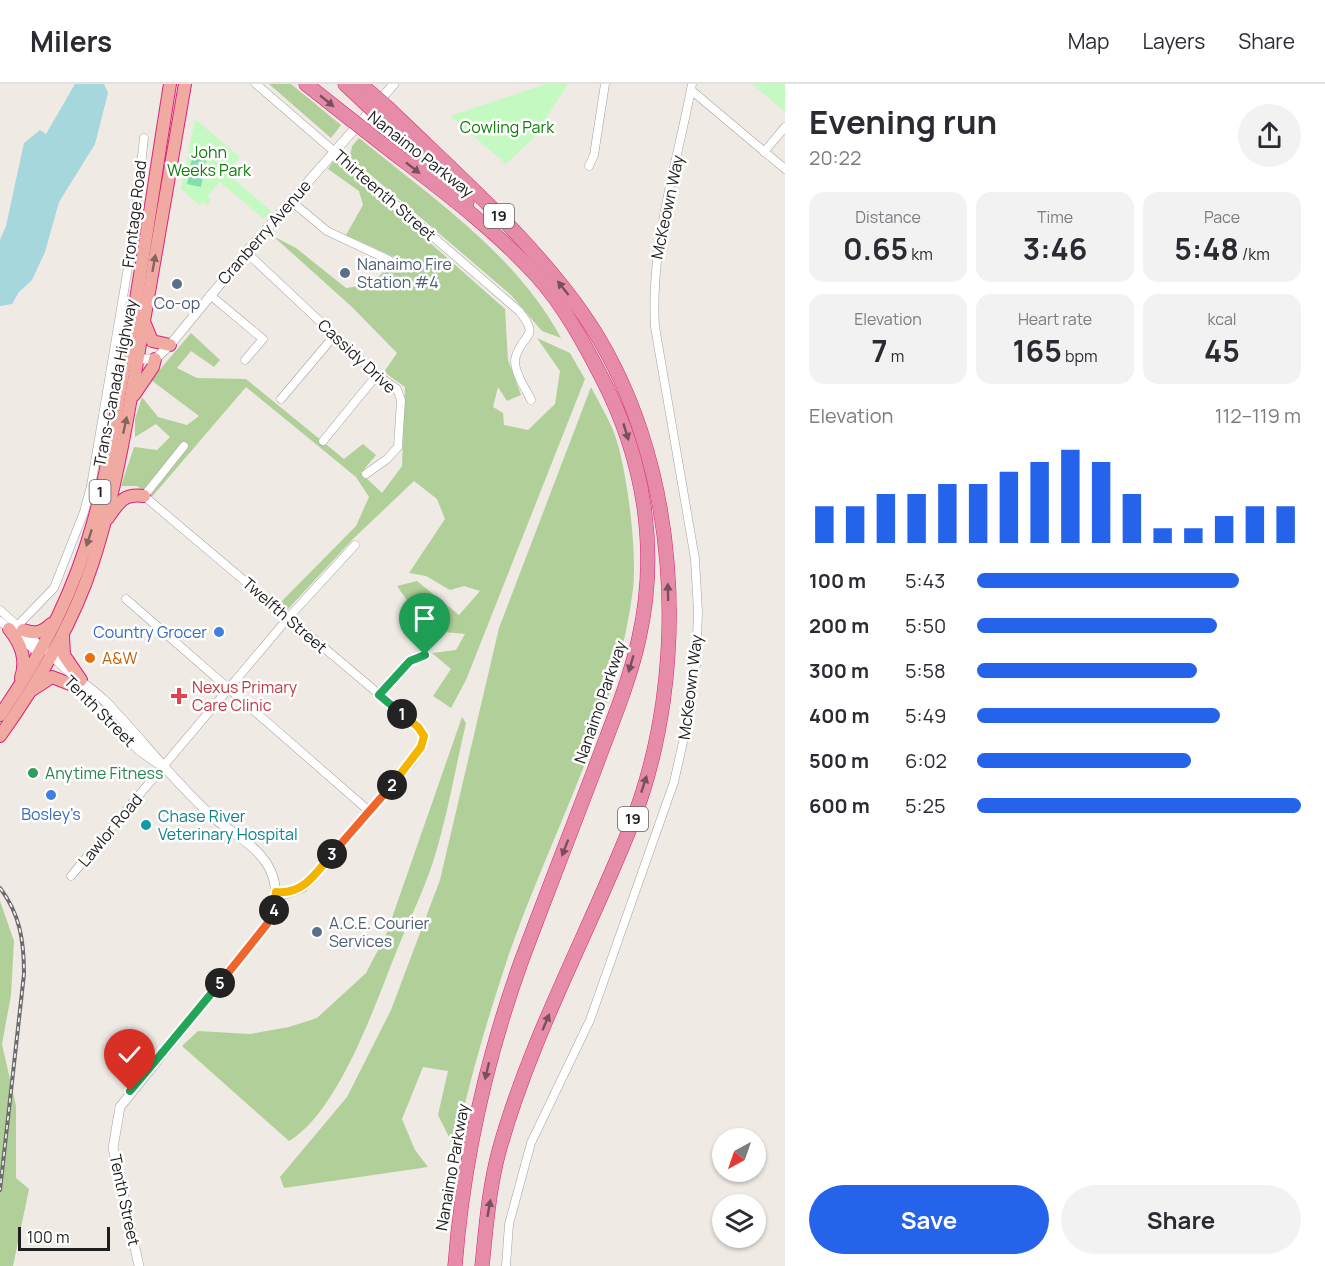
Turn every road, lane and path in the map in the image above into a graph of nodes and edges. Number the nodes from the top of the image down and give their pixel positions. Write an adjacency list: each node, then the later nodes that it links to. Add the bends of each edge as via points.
1 (170, 84): 25 (highway, Trans-Canada Highway / 1)
2 (185, 84): 22 (highway, Trans-Canada Highway / 1, one-way to 2)
3 (256, 84): 13 (street, Thirteenth Street)
4 (306, 84): 20 (highway, Nanaimo Parkway / 19, one-way to 20, bridge, via 478,219)
5 (345, 84): 9 (highway)
6 (393, 84): 13 (street, Cranberry Avenue)
7 (604, 84): 15 (street)
8 (692, 87): 14 (street); 58 (street, McKeown Way, via 654,263 653,295 655,327 695,559 696,665 687,724 674,782 590,1020 531,1143 509,1224)
9 (365, 90): 10 (highway, bridge)
10 (384, 113): 20 (highway); 57 (highway, Nanaimo Parkway / 19, one-way to 10, via 498,1153 526,1068 631,825 650,765 664,700 668,576 661,518 644,444 625,392 596,336 533,250)
11 (785, 127): 14 (street)
12 (144, 138): 42 (street, Frontage Road, via 133,238 84,512 54,588)
13 (334, 150): 17 (street, Cranberry Avenue); 31 (street, Thirteenth Street, via 525,317 530,335 516,356 515,365)
14 (764, 152): 16 (street)
15 (589, 166)
16 (785, 169)
17 (291, 201): 18 (street, Cranberry Avenue); 19 (street, via 327,231)
18 (246, 252): 21 (street, Cranberry Avenue); 23 (street, Cassidy Drive)
19 (389, 260)
20 (538, 278): 56 (highway, Nanaimo Parkway / 19, one-way to 56, via 568,317 624,424 647,522 646,594 639,639 621,701 492,1048 470,1147)
21 (210, 295): 24 (street, Cranberry Avenue); 27 (street, via 263,339)
22 (144, 321): 24 (highway, via 152,341); 25 (highway, Trans-Canada Highway / 1)
23 (334, 336): 28 (street, Cassidy Drive); 30 (street)
24 (170, 345): 26 (street, Cranberry Avenue)
25 (132, 359): 26 (street); 29 (highway, Trans-Canada Highway / 1); 41 (highway, Trans-Canada Highway / 1, one-way to 41, via 93,523)
26 (155, 359): 29 (highway)
27 (245, 360)
28 (377, 375): 32 (street); 34 (street, Cassidy Drive, via 397,389 401,400 398,447)
29 (131, 398): 36 (highway, Trans-Canada Highway / 1, one-way to 29)
30 (281, 399)
31 (531, 400)
32 (323, 441)
33 (184, 446): 35 (street)
34 (366, 474)
35 (144, 496): 36 (highway, via 131,494 121,499); 40 (street, Twelfth Street)
36 (105, 524): 41 (highway, Trans-Canada Highway / 1, via 91,567)
37 (355, 544): 40 (street, Lawlor Road)
38 (126, 599): 47 (street)
39 (0, 610): 42 (street)
40 (288, 618): 47 (street, Lawlor Road); 48 (street, Twelfth Street)
41 (60, 625): 42 (highway, via 32,633); 43 (highway, Trans-Canada Highway / 1); 45 (highway, via 64,656)
42 (12, 626): 43 (street); 43 (street); 46 (highway, via 23,654)
43 (44, 654): 45 (street, Tenth Street); 46 (highway, Trans-Canada Highway / 1)
44 (425, 655): 48 (street, via 410,661)
45 (78, 683): 46 (highway, via 52,677); 51 (street, Tenth Street, via 145,743)
46 (24, 690): 49 (highway, Trans-Canada Highway / 1); 50 (highway, Trans-Canada Highway / 1)
47 (228, 690): 51 (street, Lawlor Road); 52 (street)
48 (379, 695): 52 (street, Twelfth Street, via 424,736 412,762)
49 (0, 715)
50 (0, 736)
51 (164, 768): 53 (street, Lawlor Road); 54 (street, Tenth Street, via 213,818 258,852 273,878)
52 (369, 811): 54 (street, via 303,888 287,894)
53 (71, 876)
54 (276, 892): 55 (street, Tenth Street, via 275,909 267,924 120,1107 113,1148)
55 (139, 1266)
56 (455, 1266)
57 (482, 1266)
58 (506, 1266)

